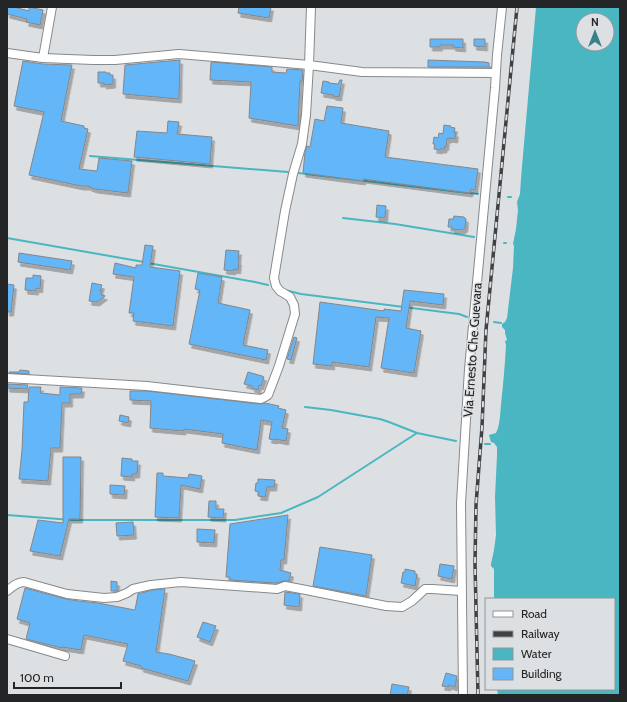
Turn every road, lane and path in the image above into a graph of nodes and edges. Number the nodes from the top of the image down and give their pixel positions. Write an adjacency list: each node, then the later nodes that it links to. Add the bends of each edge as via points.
1 (52, 7): 5 (street)
2 (311, 7): 6 (street)
3 (502, 7): 7 (street, Via Ernesto Che Guevara)
4 (7, 53): 5 (street)
5 (43, 58): 6 (street, via 115,60 179,54)
6 (309, 65): 7 (street, via 362,72); 8 (street, via 302,144 291,182 274,278 280,291 290,297 295,314 268,395 261,399 147,386)
7 (496, 73): 10 (street, Via Ernesto Che Guevara, via 461,503)
8 (7, 378)
9 (7, 592): 10 (street, via 19,582 24,582 67,594 104,598 117,597 133,589 151,585 181,582 277,589 285,586 402,607 425,589)
10 (462, 592): 13 (street, Via Ernesto Che Guevara)
11 (7, 639): 12 (street)
12 (65, 656)
13 (463, 695)

